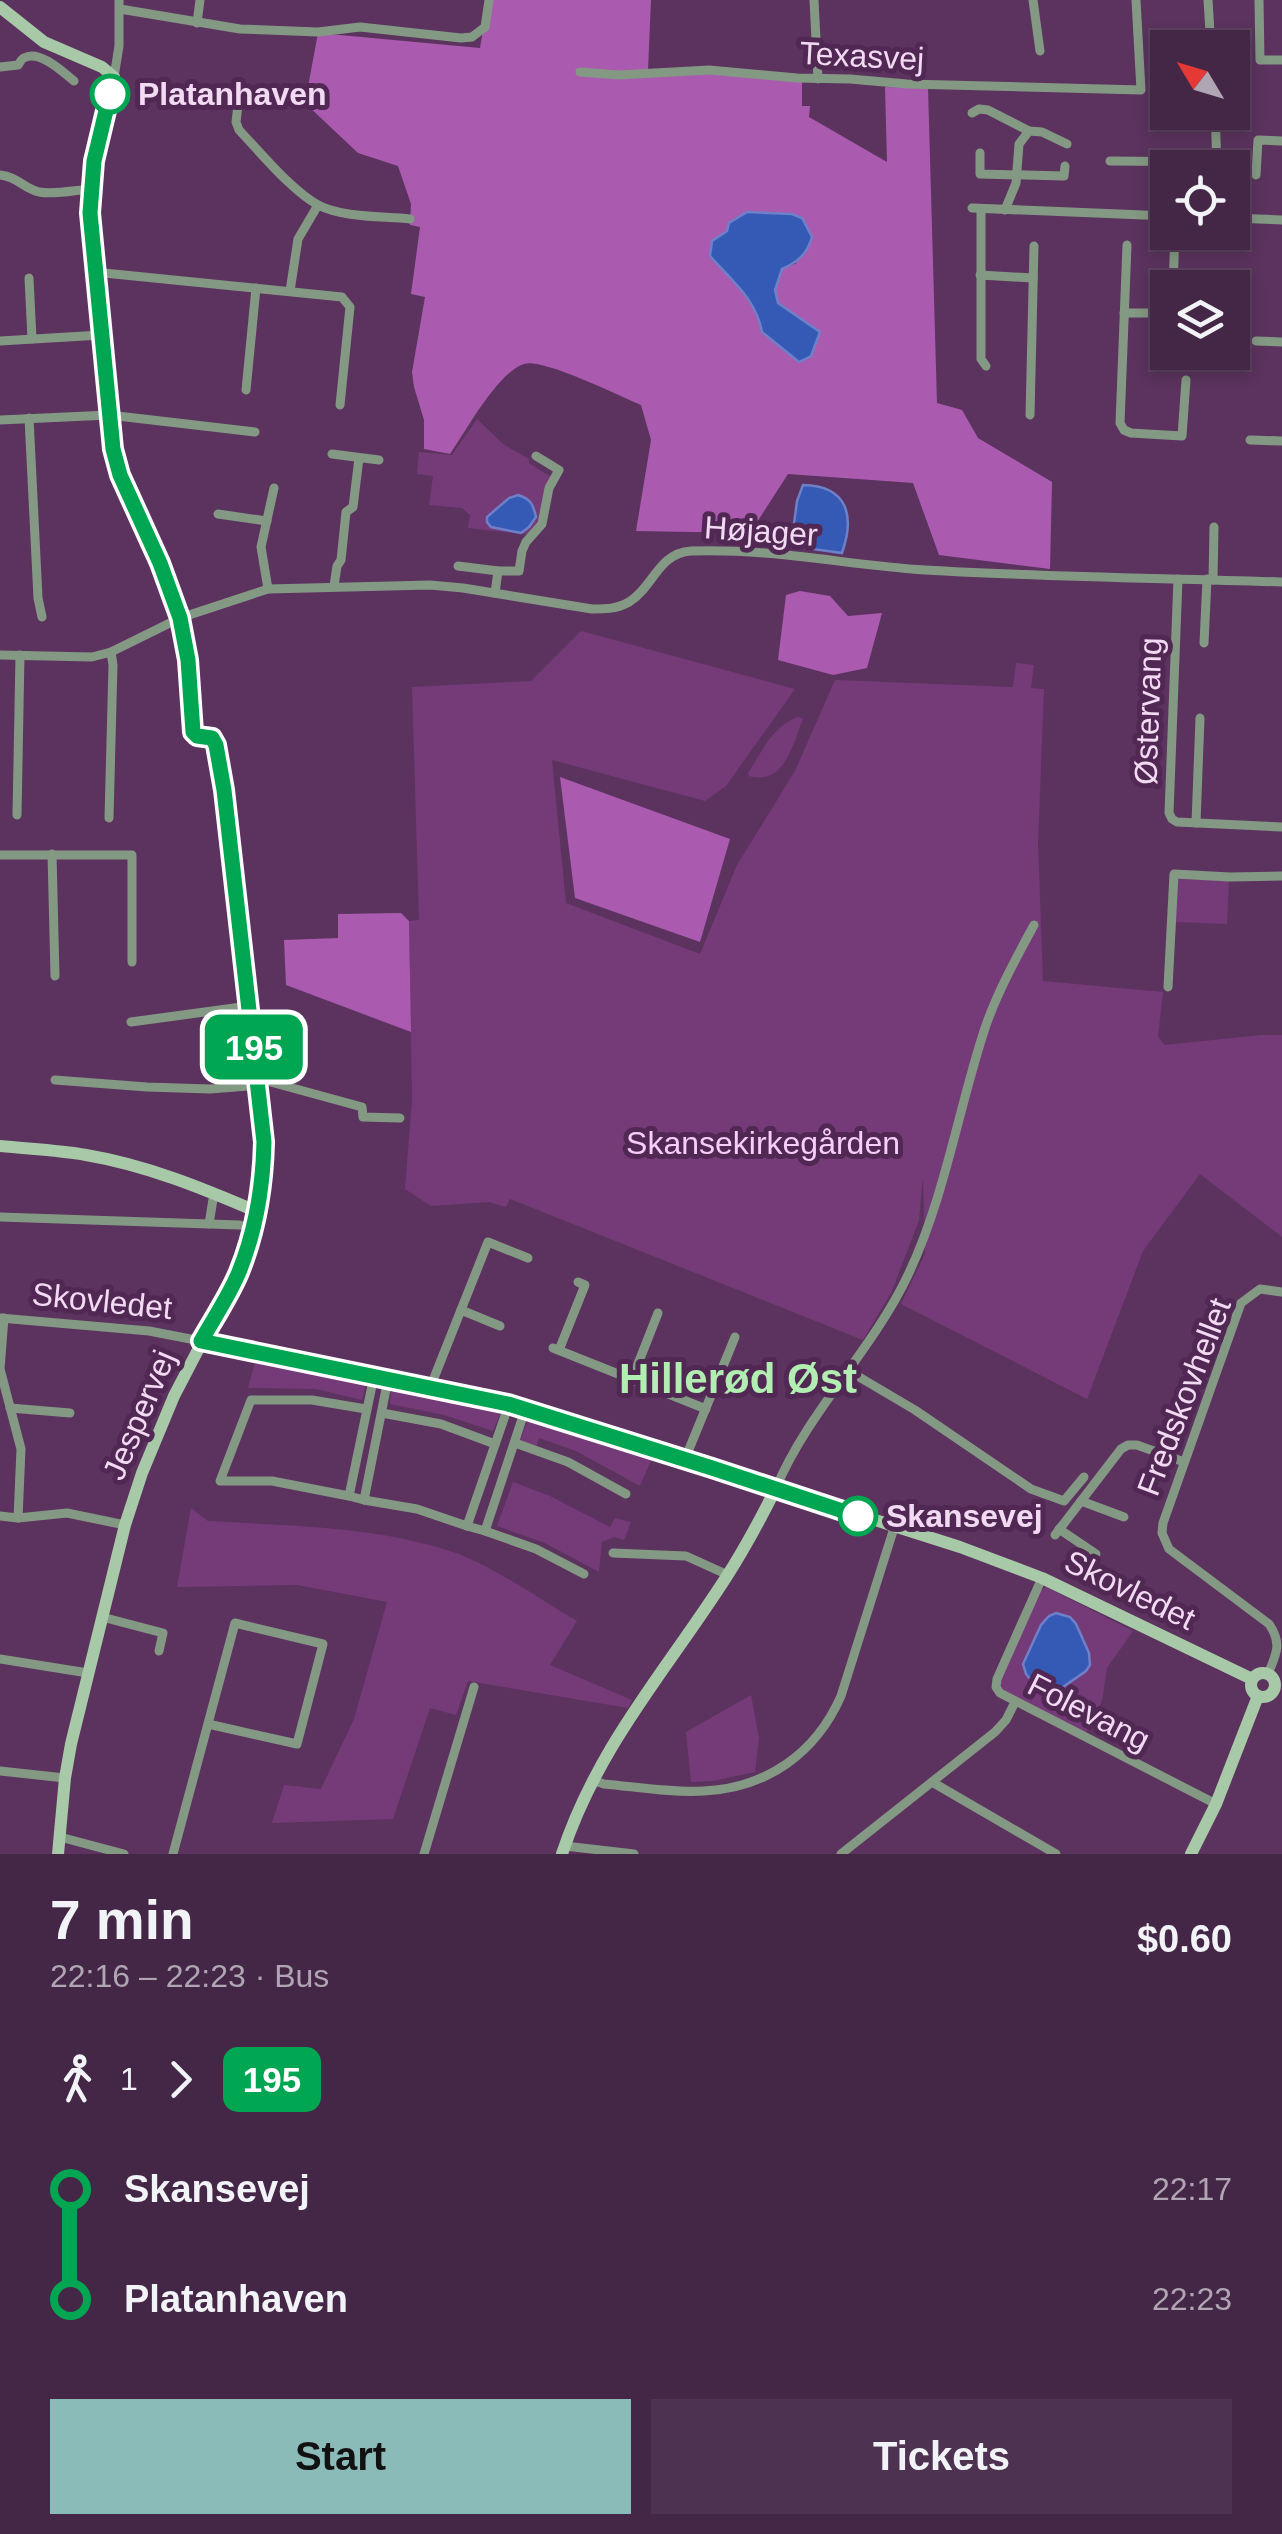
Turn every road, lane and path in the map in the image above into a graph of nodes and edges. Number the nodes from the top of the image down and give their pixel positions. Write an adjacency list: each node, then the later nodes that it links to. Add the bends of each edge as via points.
1 (200, 0): 10 (street)
2 (489, 0): 10 (street, via 485,26 461,38)
3 (814, 0): 19 (street)
4 (1033, 0): 12 (street)
5 (1136, 0): 19 (street, Texasvej, via 1141,90)
6 (1208, 0): 11 (street)
7 (1259, 0): 14 (street, via 1260,60)
8 (120, 5): 10 (street); 18 (street, Jespervej)
9 (0, 7): 13 (street)
10 (197, 22)
11 (1210, 30)
12 (1040, 50)
13 (73, 56): 16 (street); 18 (street)
14 (1282, 60)
15 (0, 67): 16 (street, via 18,66 30,56)
16 (61, 70): 20 (street)
17 (580, 72): 19 (street, Texasvej, via 709,70)
18 (114, 76): 33 (street, Jespervej)
19 (818, 79)
20 (74, 81)
21 (240, 88): 34 (street, via 239,130)
22 (972, 113): 23 (street, via 988,110)
23 (1029, 131): 25 (street); 31 (street, via 1018,144)
24 (1282, 141): 32 (street, via 1258,140)
25 (1066, 144)
26 (980, 152): 31 (street, via 980,174)
27 (1110, 161): 28 (street)
28 (1150, 162)
29 (1065, 166): 31 (street, via 1064,176)
30 (0, 175): 33 (street, via 43,193)
31 (1017, 175): 35 (street)
32 (1256, 175)
33 (91, 189): 42 (street, Jespervej)
34 (318, 205): 37 (street); 47 (street, via 298,238)
35 (1005, 210): 36 (street); 43 (street, via 977,208)
36 (1150, 215)
37 (410, 219)
38 (1250, 219): 39 (street)
39 (1282, 220)
40 (1127, 245): 49 (street)
41 (1034, 246): 45 (street)
42 (94, 272): 46 (street); 50 (street, Jespervej)
43 (980, 275): 45 (street); 55 (street)
44 (29, 278): 51 (street)
45 (1033, 278): 59 (street)
46 (256, 288): 47 (street); 57 (street)
47 (290, 291): 58 (street, via 349,303)
48 (1150, 313): 49 (street)
49 (1124, 314): 56 (street, via 1124,430 1182,436)
50 (101, 335): 51 (street); 60 (street, Jespervej)
51 (32, 339): 52 (street)
52 (0, 341)
53 (1256, 341): 54 (street)
54 (1282, 342)
55 (986, 366)
56 (1186, 380)
57 (246, 390)
58 (340, 405)
59 (1030, 414)
60 (108, 415): 61 (street); 63 (street); 83 (street, Jespervej, via 120,475)
61 (29, 418): 62 (street); 82 (street)
62 (0, 420)
63 (255, 432)
64 (1250, 440): 65 (street)
65 (1282, 441)
66 (332, 454): 68 (street)
67 (536, 456): 75 (street, via 559,470 542,524 526,542 518,571)
68 (359, 458): 69 (street); 79 (street)
69 (379, 460)
70 (274, 488): 72 (street)
71 (218, 514): 72 (street)
72 (267, 521): 80 (street, via 261,548)
73 (1214, 527): 77 (street)
74 (458, 566): 75 (street)
75 (498, 570): 81 (street)
76 (1178, 578): 77 (street, Højager); 81 (street, Højager, via 927,570 687,551 669,558 627,604 610,609); 91 (street, Østervang, via 1169,813 1177,822)
77 (1210, 580): 78 (street, Højager); 84 (street)
78 (1282, 582)
79 (334, 586): 80 (street, Højager); 81 (street, Højager, via 430,585)
80 (268, 589): 83 (street, Højager)
81 (495, 593)
82 (42, 617)
83 (180, 618): 85 (street, Højager); 100 (street, Jespervej, via 191,727 216,745)
84 (1204, 643)
85 (110, 652): 87 (street, Højager); 90 (street)
86 (0, 654): 87 (street, Højager)
87 (20, 655): 89 (street)
88 (1200, 718): 91 (street, Østervang)
89 (16, 815)
90 (108, 818)
91 (1196, 824): 92 (street)
92 (1282, 827)
93 (0, 854): 94 (street)
94 (52, 854): 97 (street, via 132,855); 98 (street)
95 (1282, 876): 99 (street, via 1174,874)
96 (1034, 925): 120 (street, via 986,1025 916,1257 896,1300)
97 (132, 962)
98 (55, 976)
99 (1168, 987)
100 (249, 1006): 101 (street); 103 (street, Jespervej)
101 (131, 1022)
102 (56, 1080): 103 (street, via 210,1089)
103 (258, 1082): 104 (street, via 362,1106 364,1117); 107 (street, Jespervej, via 264,1178)
104 (400, 1118)
105 (0, 1146): 106 (street, via 86,1155)
106 (214, 1193): 107 (street); 109 (street)
107 (258, 1212): 119 (street, Jespervej, via 238,1274)
108 (0, 1218): 109 (street)
109 (209, 1224): 110 (street)
110 (240, 1226)
111 (528, 1258): 114 (street, via 488,1242)
112 (578, 1282): 122 (street, via 585,1285 556,1349)
113 (1282, 1292): 134 (street, Fredskovhellet, via 1260,1289 1241,1303)
114 (461, 1310): 117 (street); 123 (street)
115 (658, 1313): 122 (street)
116 (2, 1318): 119 (street, Skovledet); 125 (street, via 0,1370)
117 (500, 1326)
118 (734, 1337): 127 (street)
119 (201, 1341): 121 (street, Skovledet); 144 (street, Jespervej)
120 (848, 1370): 135 (street, via 1031,1489 1064,1501); 136 (street)
121 (381, 1378): 123 (street, Skovledet); 126 (street); 130 (street)
122 (632, 1379): 127 (street)
123 (430, 1388): 124 (street, Skovledet)
124 (508, 1404): 128 (street, Skovledet); 132 (street)
125 (10, 1408): 129 (street); 143 (street, via 21,1448)
126 (366, 1409): 138 (street); 138 (street, via 251,1400 220,1480 272,1481)
127 (706, 1409): 133 (street)
128 (525, 1410): 131 (street); 133 (street, Skovledet)
129 (70, 1413)
130 (382, 1413): 132 (street, via 441,1424); 139 (street)
131 (515, 1443): 137 (street); 147 (street)
132 (495, 1444): 145 (street)
133 (686, 1459): 136 (street, Skovledet)
134 (1184, 1462): 140 (street, via 1128,1445); 157 (street, Fredskovhellet, via 1163,1523 1164,1541 1277,1634 1279,1648)
135 (1084, 1477)
136 (776, 1488): 146 (street, Skovledet); 151 (street)
137 (626, 1494)
138 (349, 1496): 139 (street)
139 (364, 1500): 145 (street, via 417,1508)
140 (1081, 1502): 142 (street); 149 (street, via 1057,1532)
141 (0, 1516): 143 (street)
142 (1124, 1517)
143 (18, 1518): 144 (street, via 67,1512)
144 (125, 1525): 153 (street, Jespervej)
145 (468, 1526): 147 (street)
146 (894, 1528): 152 (street, Skovledet); 166 (street, via 841,1696 804,1752 760,1780 703,1792)
147 (485, 1531): 150 (street)
148 (613, 1553): 151 (street, via 686,1556)
149 (1096, 1554)
150 (584, 1574)
151 (728, 1576): 166 (street)
152 (1042, 1578): 158 (street, Skovledet); 162 (street, Folevang, via 997,1679 1000,1694)
153 (102, 1617): 154 (street, via 163,1633); 156 (street, Jespervej)
154 (159, 1651)
155 (0, 1659): 156 (street)
156 (88, 1672): 165 (street, Jespervej)
157 (1268, 1674): 158 (street); 160 (street)
158 (1252, 1680): 161 (street)
159 (474, 1687): 174 (street)
160 (1278, 1694): 161 (street)
161 (1258, 1696): 168 (street)
162 (1015, 1702): 167 (street, via 995,1732); 168 (street, Folevang)
163 (208, 1724): 163 (street, via 235,1623 324,1644 297,1744); 173 (street)
164 (0, 1772): 165 (street)
165 (65, 1778): 169 (street, Jespervej)
166 (592, 1780): 170 (street)
167 (932, 1782): 176 (street); 177 (street)
168 (1216, 1804): 178 (street)
169 (60, 1837): 171 (street, Jespervej); 172 (street)
170 (564, 1850): 175 (street)
171 (58, 1854)
172 (124, 1854)
173 (172, 1854)
174 (424, 1854)
175 (634, 1854)
176 (840, 1854)
177 (1056, 1854)
178 (1190, 1854)

